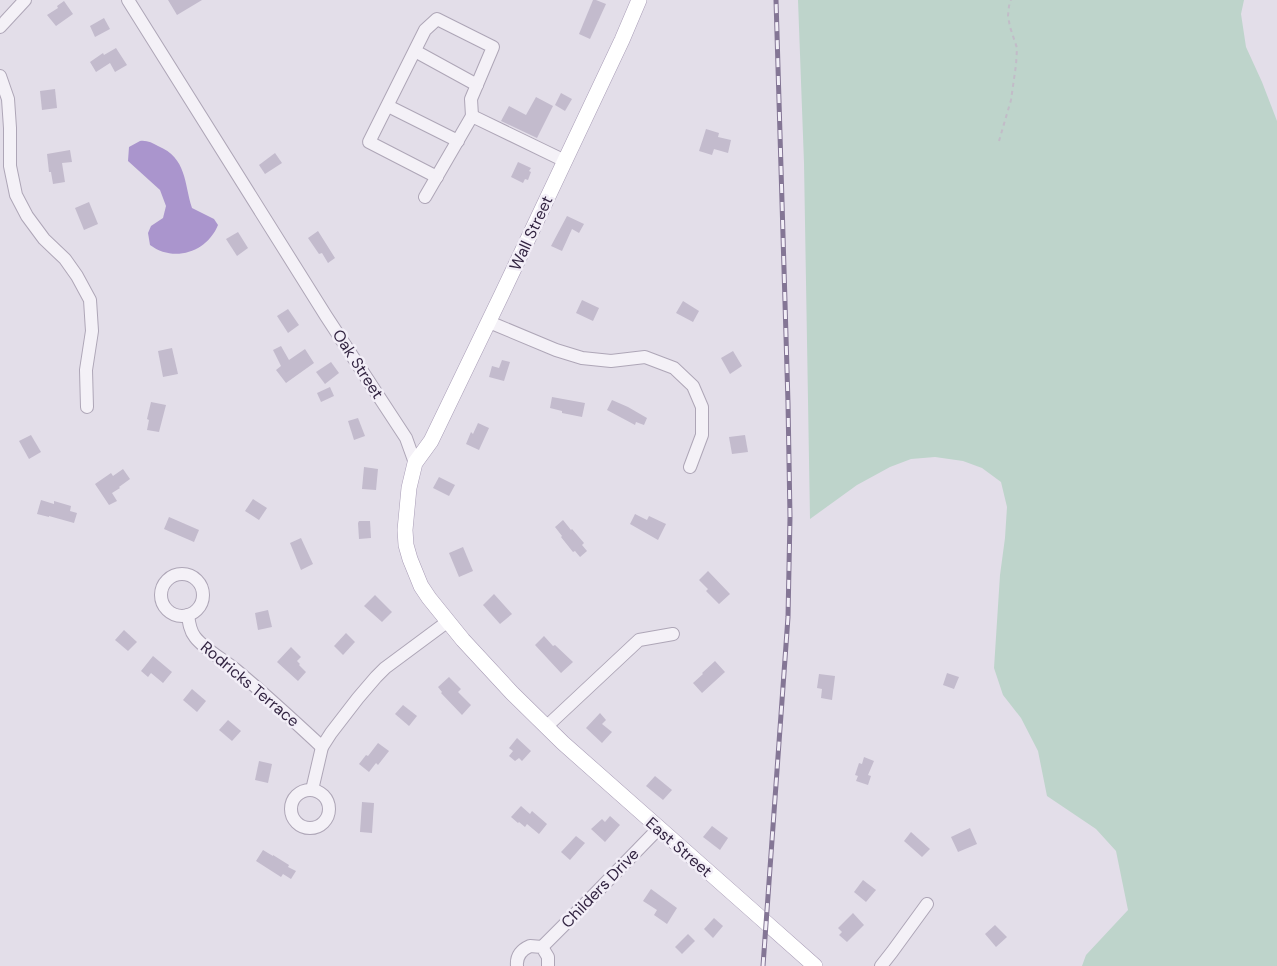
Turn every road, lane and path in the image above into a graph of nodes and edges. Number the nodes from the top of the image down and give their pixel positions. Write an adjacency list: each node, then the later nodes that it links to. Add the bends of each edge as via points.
1 (25, 0): 5 (street)
2 (128, 0): 18 (street, Oak Street, via 406,438)
3 (640, 0): 13 (main road, Wall Street)
4 (1011, 0): 12 (path, via 1008,16 1017,48 1016,65 1011,100)
5 (0, 27)
6 (415, 52): 8 (street); 8 (street, via 425,30 437,19 493,47); 9 (street)
7 (0, 76): 17 (street, via 8,99 10,166 16,195 44,239 77,276 90,300 92,331 86,370)
8 (477, 84): 10 (street, via 472,99)
9 (388, 106): 11 (street); 14 (street, via 369,142)
10 (472, 116): 11 (street); 13 (street)
11 (458, 141): 14 (street)
12 (998, 141)
13 (565, 161): 16 (main road, Wall Street)
14 (437, 177): 15 (street)
15 (425, 197)
16 (489, 322): 18 (main road, Wall Street, via 431,441); 19 (street, via 582,358 645,357 674,368 693,386 702,407 702,435)
17 (87, 407)
18 (415, 462): 21 (main road, via 409,488 406,545 421,586)
19 (690, 468)
20 (188, 616): 24 (street, Rodricks Terrace, via 191,632 202,645)
21 (447, 622): 23 (main road); 24 (street, via 380,673)
22 (672, 634): 23 (street, via 639,640)
23 (546, 727): 26 (main road, East Street)
24 (322, 747): 25 (street)
25 (312, 790)
26 (658, 829): 28 (street, Childers Drive); 31 (main road, East Street)
27 (927, 904): 32 (street)
28 (542, 947): 29 (street, Childers Drive, via 525,948 518,956); 30 (street, via 548,957)
29 (517, 966)
30 (548, 966)
31 (815, 966)
32 (881, 966)

